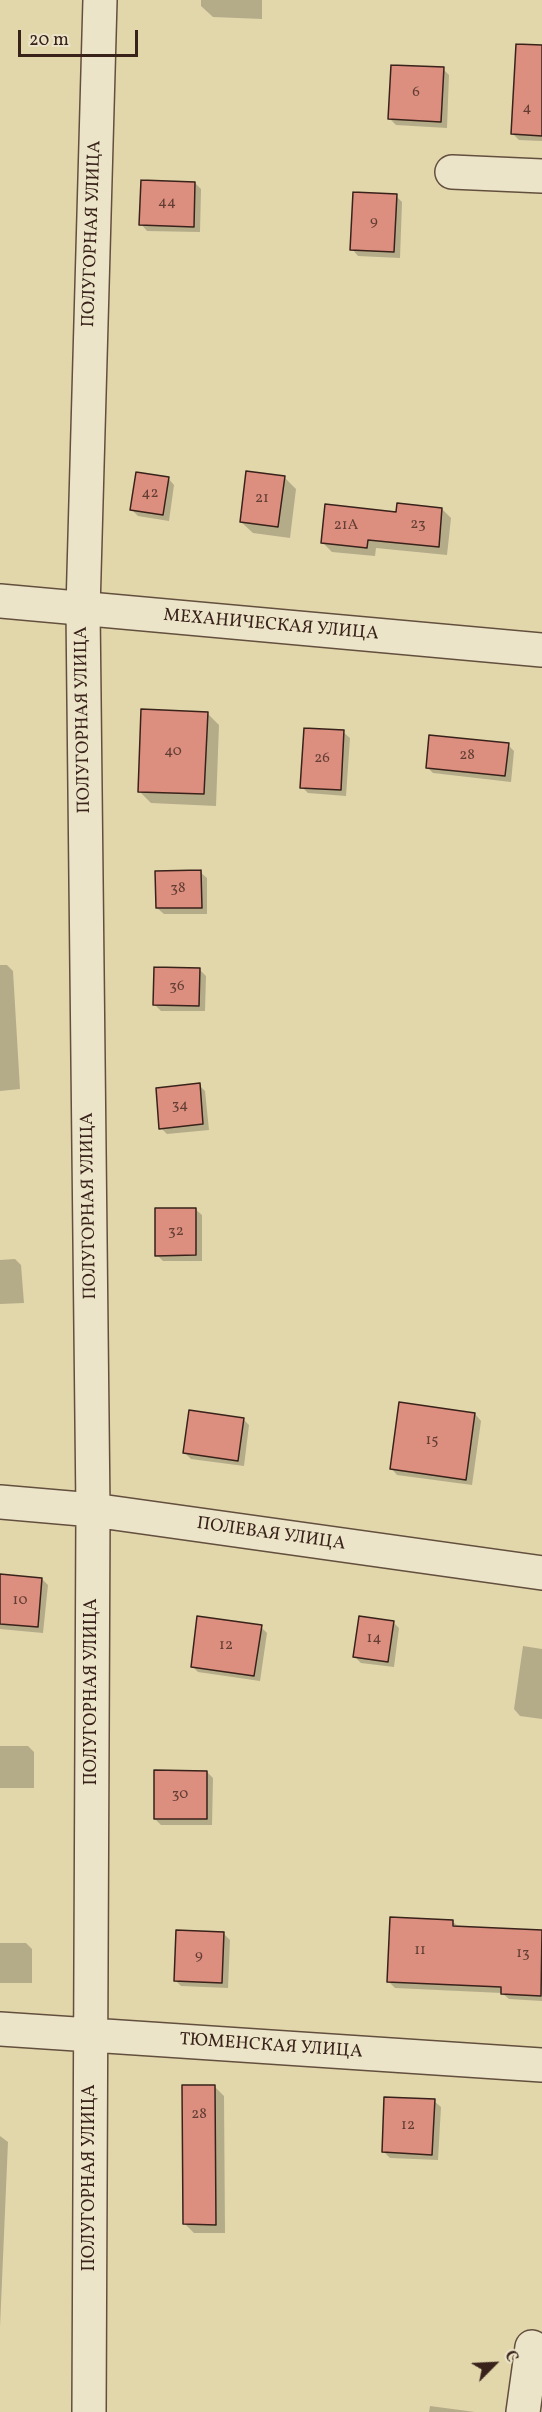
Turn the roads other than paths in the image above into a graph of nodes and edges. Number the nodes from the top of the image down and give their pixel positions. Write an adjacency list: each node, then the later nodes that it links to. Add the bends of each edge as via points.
1 (100, 0): 5 (street, ПОЛУГОРНАЯ УЛИЦА)
2 (452, 172): 3 (street)
3 (542, 176)
4 (0, 601): 5 (street, МЕХАНИЧЕСКАЯ УЛИЦА)
5 (82, 609): 6 (street, МЕХАНИЧЕСКАЯ УЛИЦА); 8 (street, ПОЛУГОРНАЯ УЛИЦА)
6 (542, 650)
7 (0, 1502): 8 (street, ПОЛЕВАЯ УЛИЦА)
8 (93, 1510): 9 (street, ПОЛЕВАЯ УЛИЦА); 11 (street, ПОЛУГОРНАЯ УЛИЦА)
9 (542, 1574)
10 (0, 2029): 11 (street, ТЮМЕНСКАЯ УЛИЦА)
11 (92, 2035): 12 (street, ТЮМЕНСКАЯ УЛИЦА); 14 (street, ПОЛУГОРНАЯ УЛИЦА)
12 (542, 2065)
13 (532, 2347): 15 (street)
14 (89, 2412)
15 (523, 2412)

